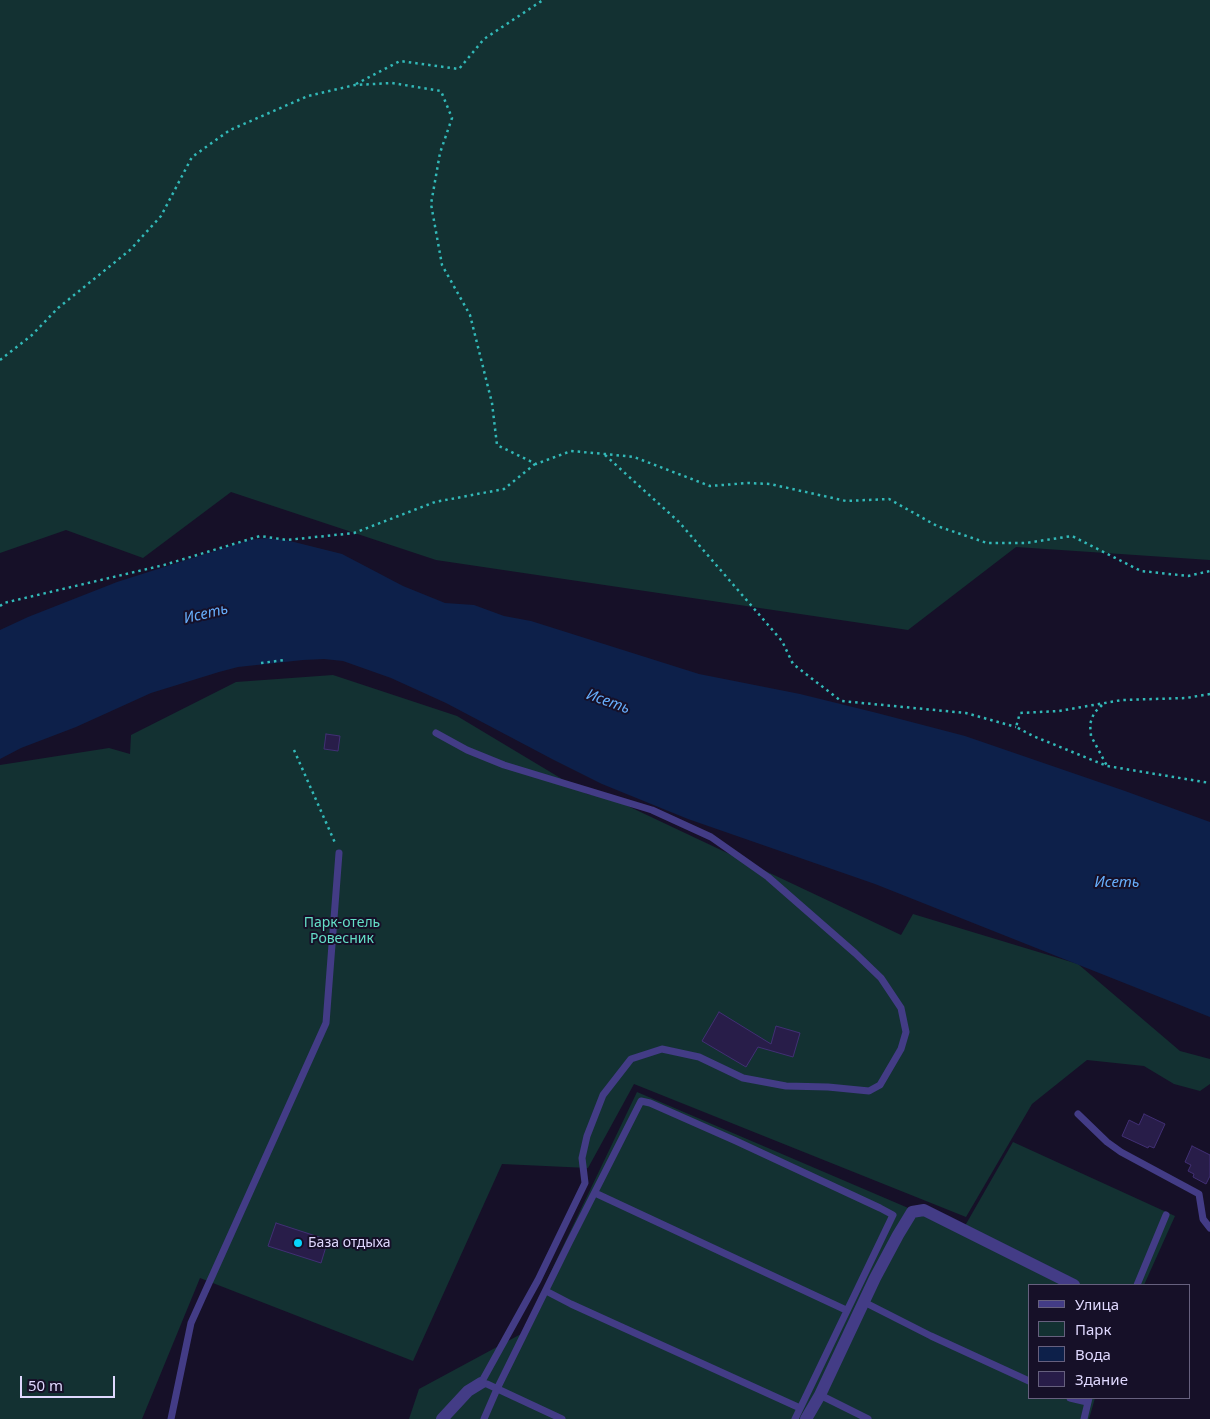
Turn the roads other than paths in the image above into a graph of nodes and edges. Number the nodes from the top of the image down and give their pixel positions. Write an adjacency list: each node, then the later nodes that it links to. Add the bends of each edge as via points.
1 (436, 733): 13 (lane, via 504,765 652,810 712,837 768,876 881,978 901,1008 906,1032 901,1049 880,1085 869,1090 786,1086 743,1078 699,1057 662,1049 632,1059 603,1095 582,1158 585,1183 538,1280)
2 (339, 853): 18 (lane, via 326,1022 191,1323)
3 (1078, 1114): 6 (lane, via 1121,1152 1199,1194 1203,1219)
4 (595, 1193): 9 (lane); 11 (lane); 11 (lane, via 641,1101 872,1204 893,1215)
5 (1166, 1215): 8 (lane)
6 (1210, 1228)
7 (1072, 1284): 10 (street, via 924,1210 912,1212)
8 (1136, 1284)
9 (546, 1291): 14 (lane); 17 (lane)
10 (864, 1302): 12 (lane); 15 (street)
11 (846, 1310): 17 (lane)
12 (1028, 1381)
13 (481, 1383): 14 (lane); 19 (street, via 468,1391)
14 (497, 1389): 20 (lane); 21 (lane)
15 (820, 1395): 17 (street); 23 (lane)
16 (1088, 1400): 24 (lane)
17 (803, 1414): 22 (lane)
18 (171, 1419)
19 (442, 1419)
20 (484, 1419)
21 (562, 1419)
22 (795, 1419)
23 (868, 1419)
24 (1084, 1419)

